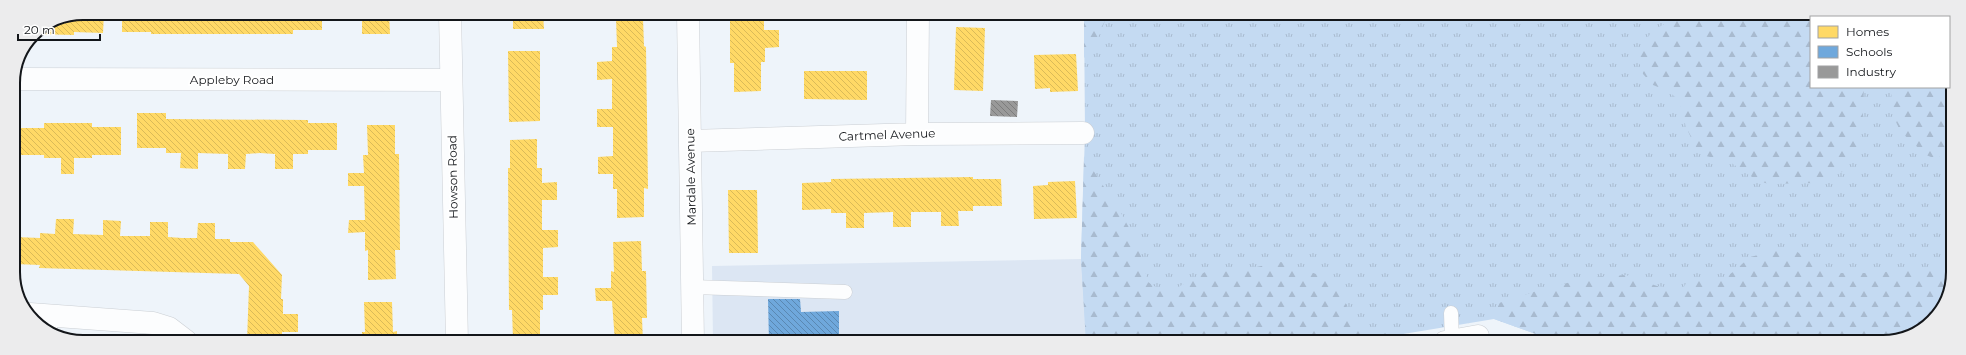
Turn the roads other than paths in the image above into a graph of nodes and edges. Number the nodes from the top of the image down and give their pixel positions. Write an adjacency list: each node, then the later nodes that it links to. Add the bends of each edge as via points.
1 (450, 20): 5 (street, Howson Road)
2 (688, 20): 8 (street, Mardale Avenue)
3 (918, 20): 7 (street)
4 (20, 79): 5 (street, Appleby Road)
5 (451, 80): 14 (street, Howson Road)
6 (1083, 133): 7 (street, Cartmel Avenue)
7 (917, 134): 8 (street, Cartmel Avenue)
8 (690, 141): 9 (street, Mardale Avenue)
9 (692, 287): 10 (lane); 15 (street, Mardale Avenue)
10 (846, 292)
11 (1451, 313): 16 (lane)
12 (44, 320): 13 (street, via 153,323 169,328)
13 (178, 335)
14 (457, 335)
15 (693, 335)
16 (1450, 335)

